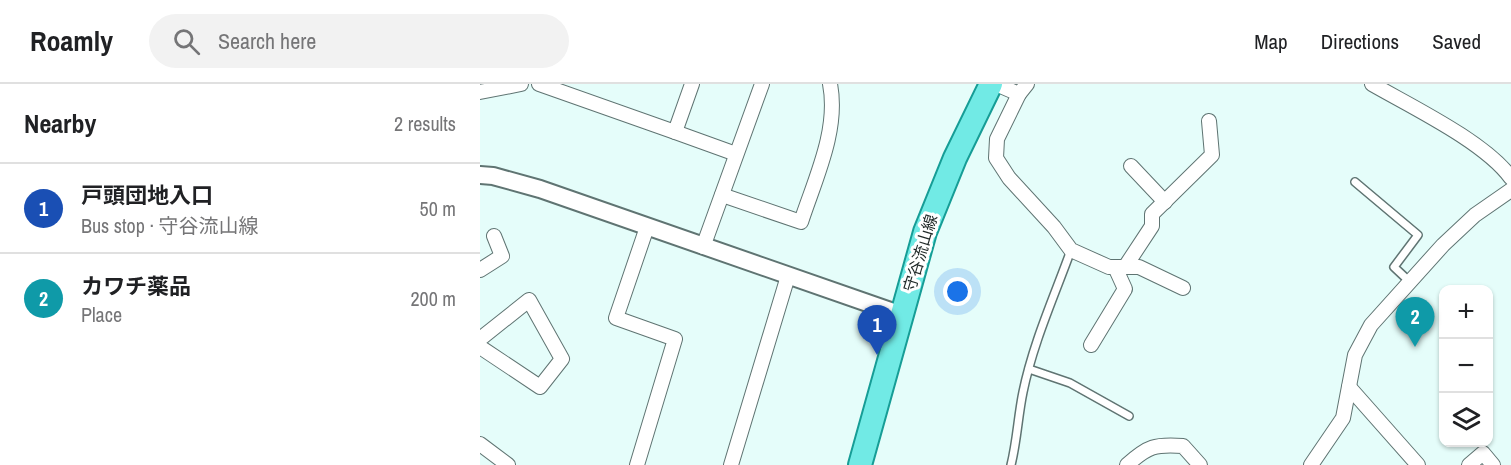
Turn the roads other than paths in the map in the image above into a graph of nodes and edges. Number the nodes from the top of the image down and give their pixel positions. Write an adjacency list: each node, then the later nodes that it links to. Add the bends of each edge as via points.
1 (521, 84): 10 (street)
2 (539, 84): 12 (street)
3 (692, 84): 12 (street)
4 (762, 84): 13 (street)
5 (830, 84): 19 (street, via 833,103 828,138 801,222)
6 (991, 84): 30 (main road, 守谷流山線, via 938,197)
7 (996, 84): 9 (street)
8 (1372, 84): 16 (street, via 1474,145 1503,166)
9 (1023, 89): 24 (street, via 997,139 996,158)
10 (480, 92)
11 (1209, 121): 20 (street, via 1212,155)
12 (675, 132): 13 (street)
13 (736, 154): 19 (street)
14 (1131, 166): 20 (street)
15 (480, 176): 21 (street, via 540,189)
16 (1511, 178)
17 (1355, 182): 28 (lane, via 1418,235 1394,267)
18 (1511, 190): 28 (street, via 1475,215)
19 (722, 195): 23 (street)
20 (1165, 202): 25 (street, via 1152,214 1152,226)
21 (647, 227): 23 (street); 41 (street, via 616,318 675,339)
22 (494, 236): 26 (street, via 501,255)
23 (703, 247): 27 (street)
24 (1071, 250): 25 (street, via 1108,267); 34 (lane)
25 (1120, 267): 29 (street, via 1139,267); 32 (street, via 1125,289)
26 (480, 270)
27 (788, 276): 30 (street); 42 (street)
28 (1410, 282): 35 (street, via 1371,325 1355,355)
29 (1183, 288)
30 (902, 315): 43 (main road, 守谷流山線)
31 (480, 339): 33 (street, via 529,300 562,359 540,387)
32 (1091, 345)
33 (480, 347)
34 (1029, 369): 36 (lane, via 1070,382); 44 (lane)
35 (1349, 387): 39 (street); 47 (street, via 1343,418)
36 (1129, 416)
37 (480, 444): 38 (street)
38 (492, 460): 40 (street)
39 (1411, 462)
40 (508, 465)
41 (637, 465)
42 (731, 465)
43 (860, 465)
44 (1011, 465)
45 (1127, 465): 46 (street, via 1142,451 1158,444 1183,446)
46 (1200, 465)
47 (1311, 465)
48 (1469, 465): 49 (street, via 1483,453)
49 (1493, 465)

